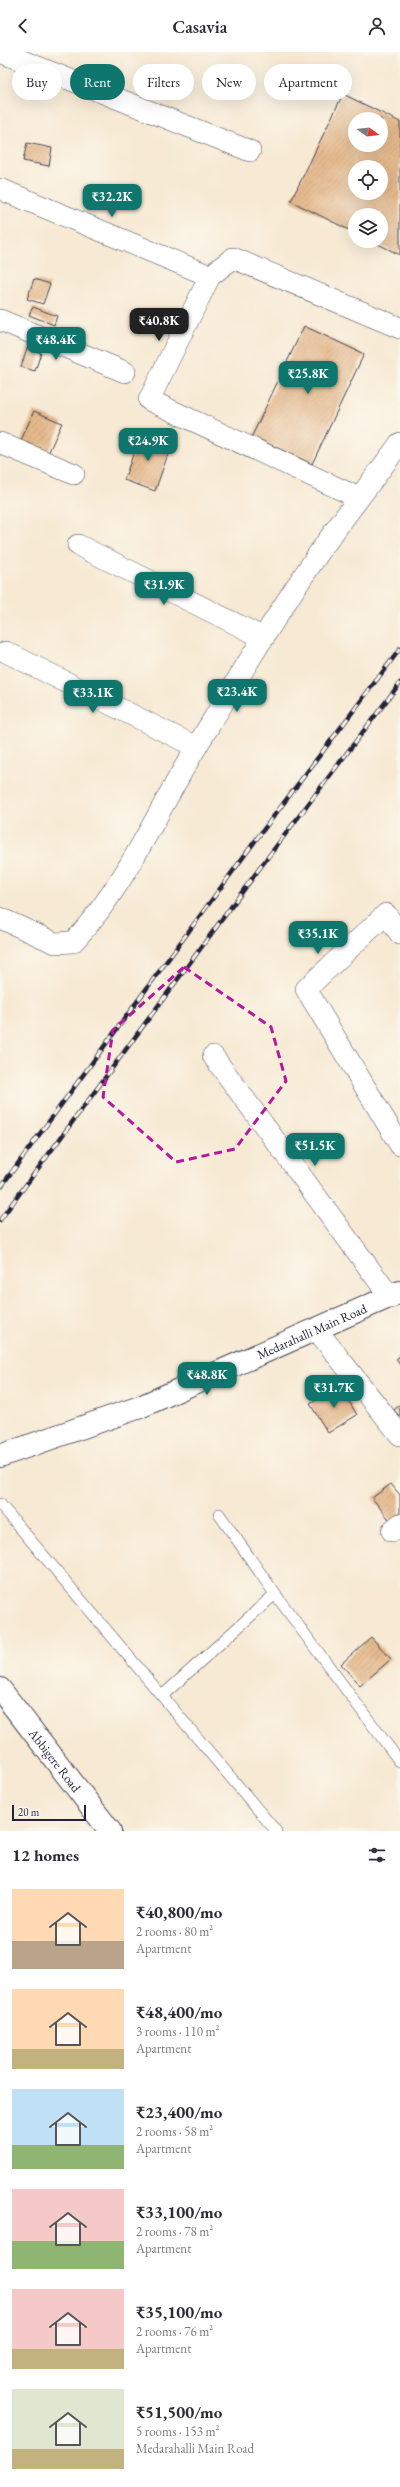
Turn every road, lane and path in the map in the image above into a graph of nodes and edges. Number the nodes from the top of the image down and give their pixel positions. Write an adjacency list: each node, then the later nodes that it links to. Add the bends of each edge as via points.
1 (0, 52): 2 (street)
2 (250, 151)
3 (0, 189): 4 (street)
4 (210, 276): 6 (street, via 233,258); 11 (street, via 149,400)
5 (0, 320): 7 (street)
6 (400, 328)
7 (126, 372)
8 (400, 443): 11 (street)
9 (0, 444): 10 (street)
10 (74, 474)
11 (359, 498): 13 (street, via 321,550)
12 (78, 545): 13 (street)
13 (264, 638): 15 (street)
14 (6, 652): 15 (street)
15 (196, 747): 16 (street, via 132,860 93,921 73,942 55,943)
16 (0, 918)
17 (400, 934): 19 (street, via 386,914 306,989)
18 (213, 1056): 20 (street)
19 (400, 1145)
20 (397, 1296): 21 (street, Medarahalli Main Road)
21 (316, 1329): 22 (street); 23 (street, Medarahalli Main Road, via 140,1407)
22 (400, 1435)
23 (0, 1456)
24 (0, 1504): 28 (lane)
25 (219, 1514): 26 (lane)
26 (275, 1594): 28 (lane); 29 (lane)
27 (0, 1689): 30 (street, Abbigere Road)
28 (162, 1696): 31 (lane)
29 (400, 1762)
30 (110, 1831)
31 (276, 1831)

